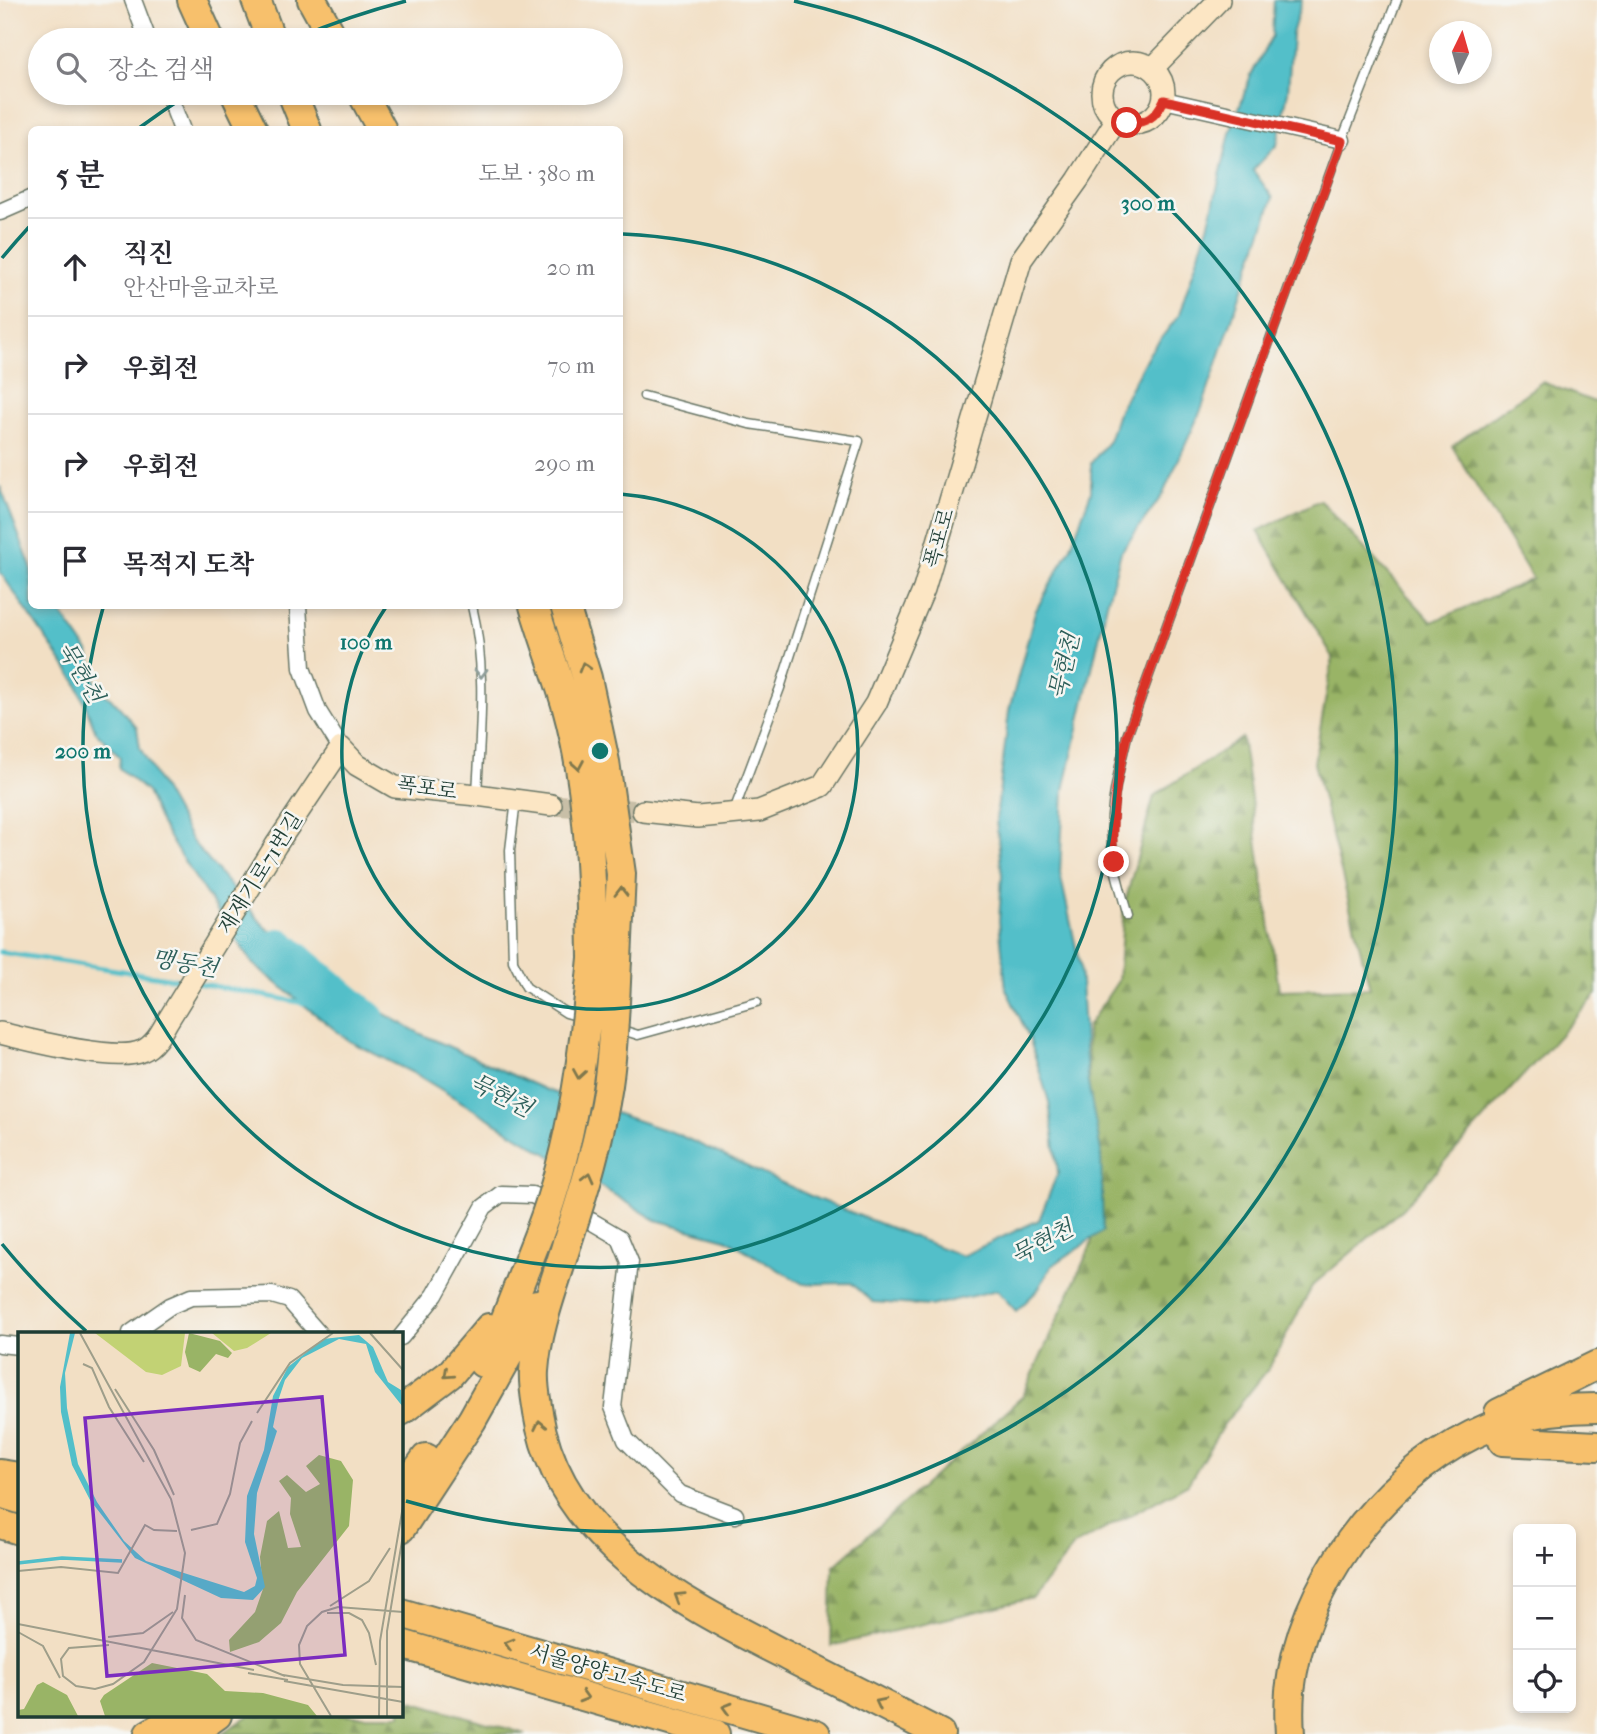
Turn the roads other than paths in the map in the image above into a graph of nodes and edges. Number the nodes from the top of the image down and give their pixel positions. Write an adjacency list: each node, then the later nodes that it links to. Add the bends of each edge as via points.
1 (133, 0): 7 (street)
2 (192, 0): 8 (highway)
3 (256, 0): 9 (highway)
4 (312, 0): 10 (highway)
5 (1220, 0): 11 (main road)
6 (1397, 0): 22 (lane)
7 (144, 28)
8 (205, 28)
9 (266, 28)
10 (327, 28)
11 (1153, 68): 12 (main road, via 1165,89); 17 (main road, via 1129,61 1107,76 1102,98)
12 (1164, 100): 17 (main road, via 1158,112 1138,124); 22 (street)
13 (173, 105): 18 (street)
14 (241, 105): 19 (highway)
15 (297, 105): 20 (highway)
16 (368, 105): 21 (highway)
17 (1117, 119): 35 (main road, 폭포로, via 1021,260 924,589 876,703 822,786 759,811)
18 (180, 126)
19 (251, 126)
20 (305, 126)
21 (380, 126)
22 (1342, 141): 36 (lane, via 1127,736 1111,830)
23 (28, 200): 24 (street)
24 (0, 212)
25 (644, 396): 35 (lane, via 749,424 859,441 780,688)
26 (298, 609): 30 (street, 폭포로, via 302,668 318,711)
27 (472, 609): 31 (lane, one-way to 31, via 480,655)
28 (535, 609): 37 (highway, one-way to 37, via 567,710)
29 (566, 609): 37 (highway, one-way to 29, via 621,922 621,874 605,762)
30 (341, 748): 31 (main road, 폭포로, via 357,765 395,787); 39 (main road, 재재기로71번길, via 145,1051 100,1052)
31 (477, 795): 32 (main road, 폭포로)
32 (516, 800): 33 (main road, 폭포로); 38 (lane, via 510,850 513,961 526,987 566,1013 638,1035)
33 (551, 805)
34 (643, 811): 35 (main road, 폭포로, via 698,817)
35 (732, 814)
36 (1128, 916)
37 (605, 959): 40 (highway, one-way to 37, bridge, via 608,1085 614,1032); 41 (highway, one-way to 41, bridge, via 554,1188)
38 (757, 1002)
39 (0, 1033)
40 (567, 1242): 61 (highway, via 494,1383); 71 (highway, one-way to 40, via 710,1616 612,1546 577,1508 547,1453 534,1371 540,1332)
41 (520, 1282): 49 (highway, one-way to 49, via 482,1338 450,1374); 56 (highway, via 467,1394)
42 (132, 1332): 43 (street, via 191,1297 272,1295 289,1300)
43 (317, 1332)
44 (402, 1336): 59 (street, via 435,1295 484,1207 501,1194 532,1195 591,1221 620,1238 630,1262 613,1408 626,1440 680,1494)
45 (0, 1343): 46 (street)
46 (18, 1346)
47 (1597, 1365): 53 (highway, via 1517,1402)
48 (1597, 1408): 53 (highway, via 1525,1416)
49 (402, 1410)
50 (1597, 1424): 51 (highway, via 1541,1430)
51 (1503, 1441): 52 (highway); 73 (highway, via 1476,1452 1435,1479 1398,1511 1363,1552 1329,1610 1313,1649 1305,1696)
52 (1597, 1446)
53 (1448, 1448): 72 (highway, via 1380,1504 1342,1553 1300,1641 1290,1692)
54 (0, 1474): 55 (highway)
55 (18, 1477)
56 (402, 1492)
57 (0, 1493): 58 (highway)
58 (18, 1499)
59 (735, 1515)
60 (0, 1525): 62 (highway)
61 (402, 1526)
62 (18, 1530)
63 (402, 1613): 70 (highway, 서울양양고속도로, one-way to 63)
64 (402, 1644): 69 (highway, 서울양양고속도로, one-way to 69)
65 (179, 1716): 67 (highway)
66 (216, 1716): 68 (highway)
67 (149, 1734)
68 (190, 1734)
69 (715, 1734)
70 (816, 1734)
71 (940, 1734)
72 (1290, 1734)
73 (1307, 1734)

